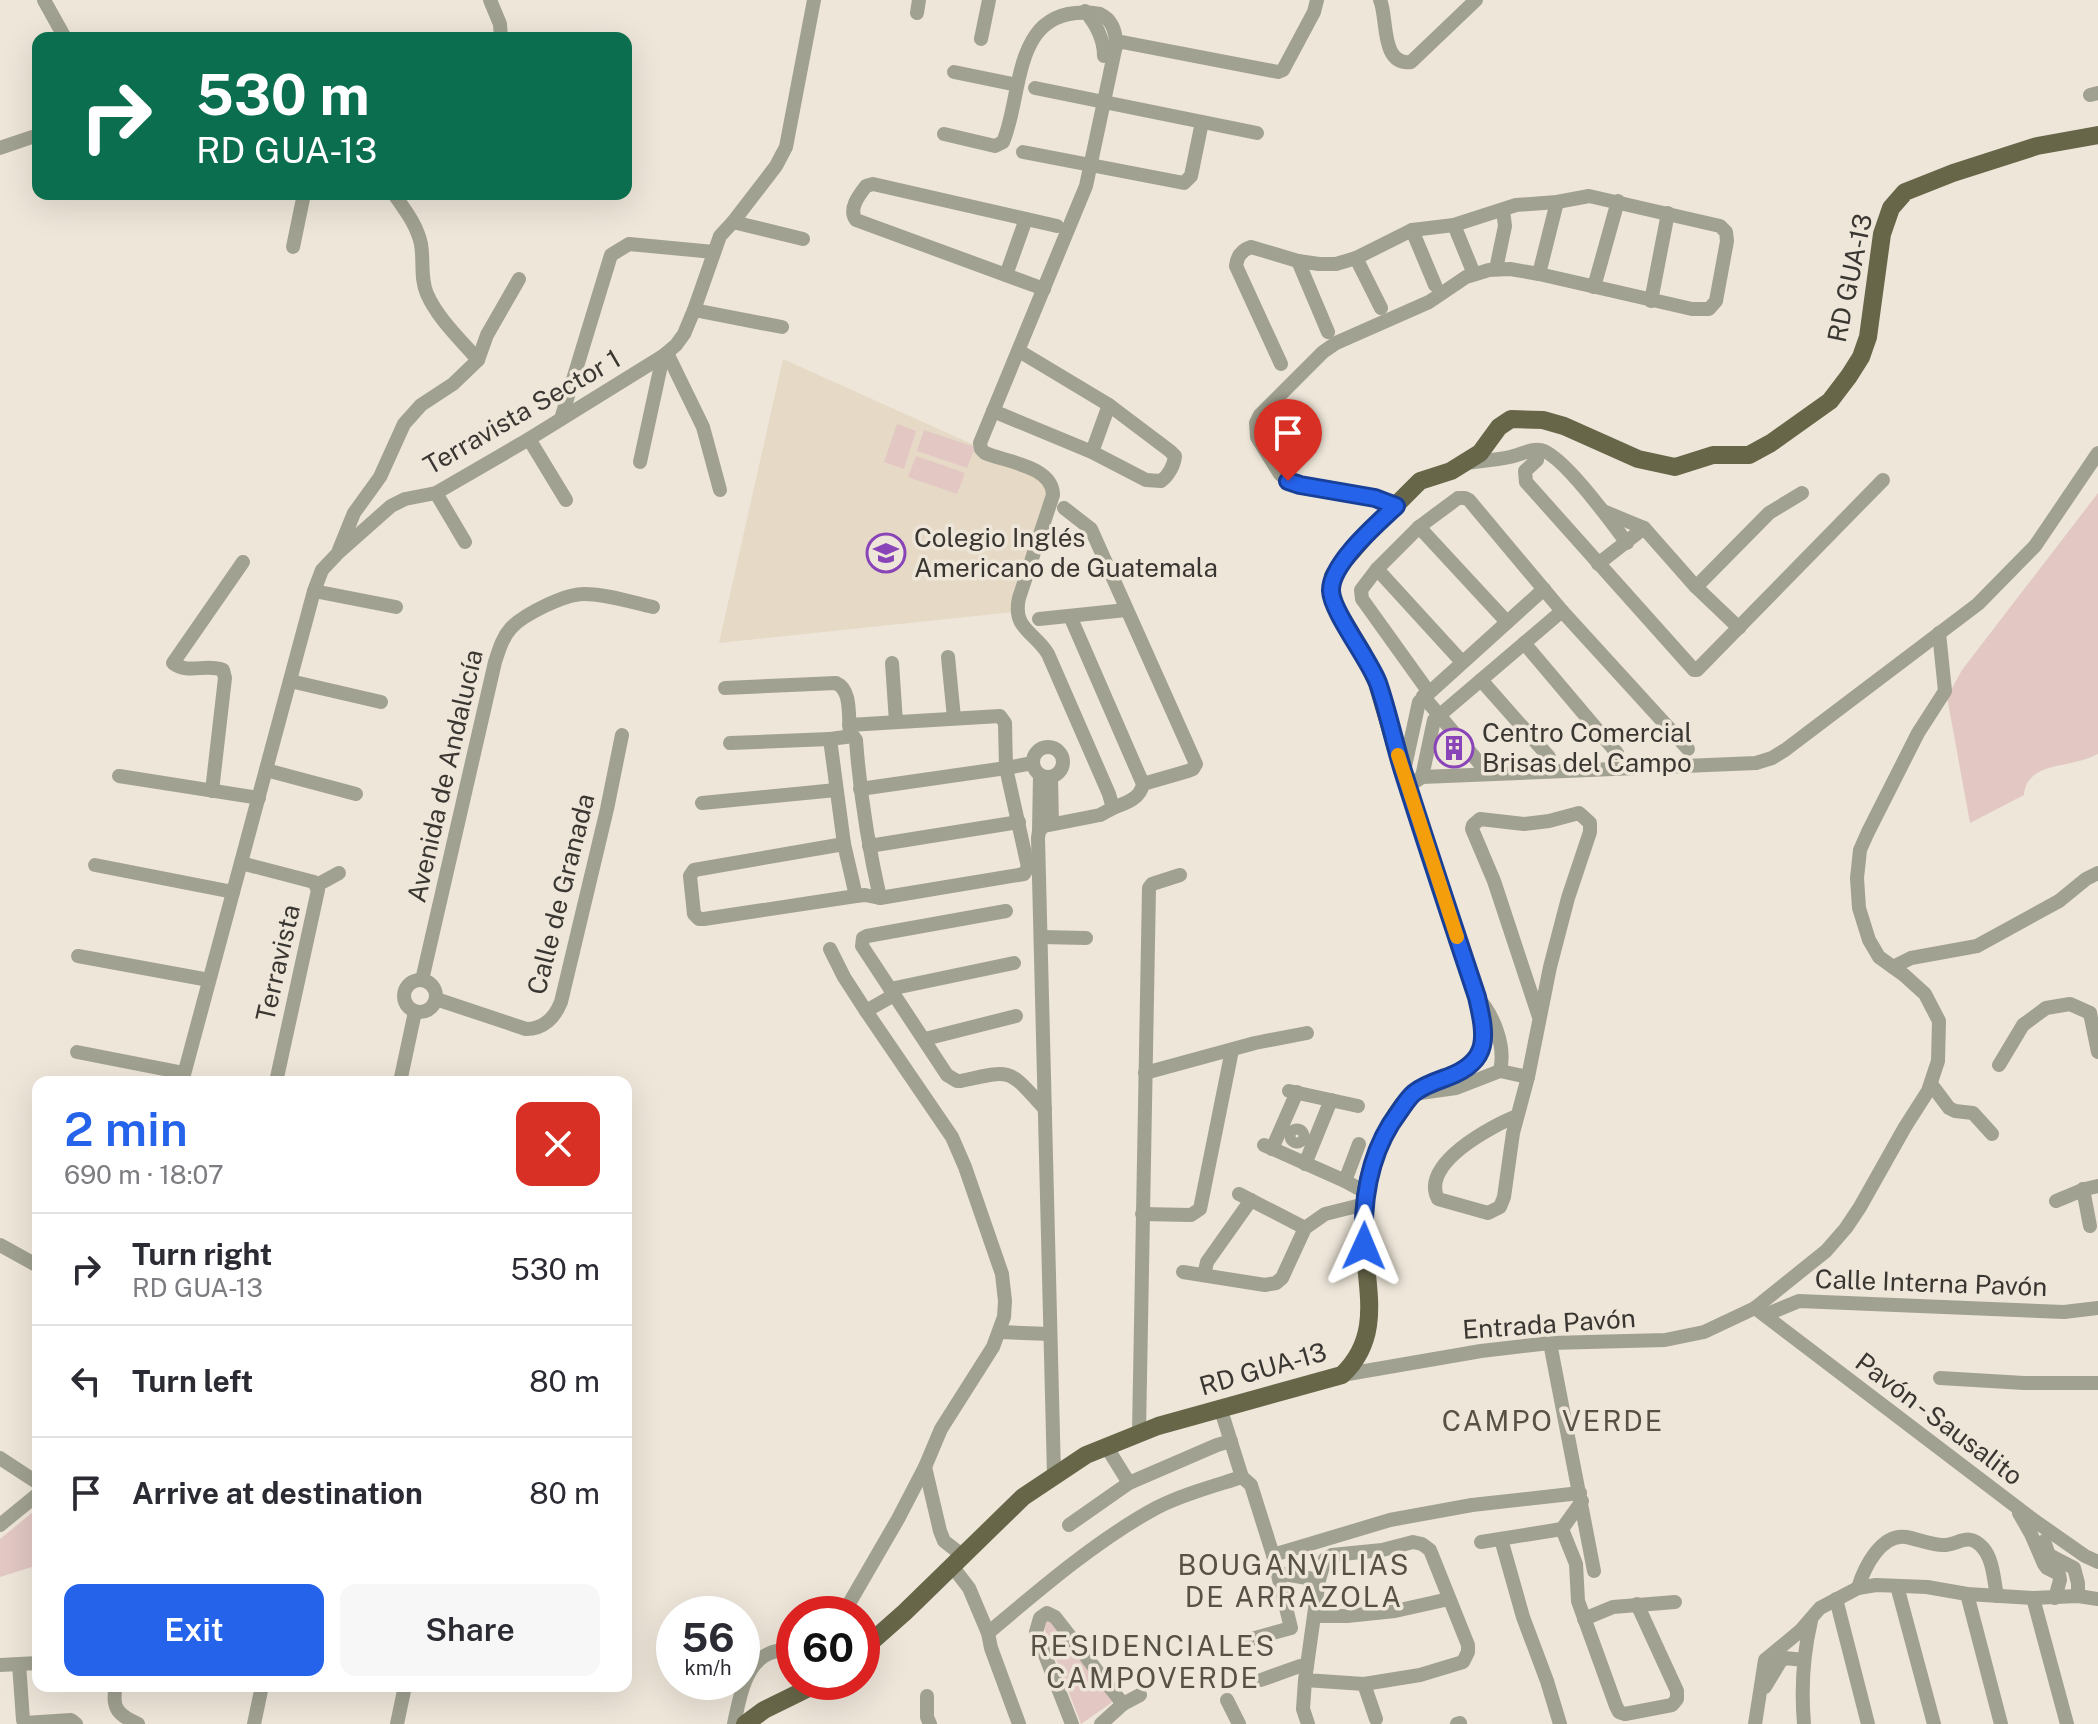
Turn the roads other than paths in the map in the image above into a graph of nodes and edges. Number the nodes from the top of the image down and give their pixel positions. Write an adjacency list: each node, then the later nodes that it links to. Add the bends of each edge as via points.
1 (44, 0): 10 (street)
2 (483, 0): 11 (street)
3 (490, 0): 12 (street)
4 (814, 0): 34 (street, Terravista Sector 1, via 786,147)
5 (989, 0): 13 (street)
6 (1317, 0): 14 (street, via 1278,72 1122,42)
7 (1380, 0): 8 (street, via 1386,40 1398,60 1406,63)
8 (1476, 0)
9 (1075, 6): 14 (street, via 1094,21); 16 (street, via 1052,12 1034,26)
10 (62, 32)
11 (491, 32)
12 (501, 32)
13 (981, 39)
14 (1110, 48): 18 (street)
15 (954, 72): 16 (street)
16 (1017, 85): 21 (street, via 1001,144)
17 (1035, 88): 18 (street)
18 (1100, 101): 19 (street); 26 (street)
19 (1202, 122): 20 (street); 26 (street, via 1187,182)
20 (1257, 133)
21 (944, 134)
22 (2098, 135): 68 (main road, RD GUA-13, via 2037,146 1905,192 1891,208 1882,234 1861,357 1830,401 1749,455 1713,455 1675,467 1638,459 1564,426 1511,419)
23 (32, 137): 24 (street)
24 (0, 148)
25 (1023, 152): 26 (street)
26 (1086, 163): 50 (street, via 1086,186)
27 (303, 200): 39 (street)
28 (398, 200): 58 (street, via 416,226 429,298)
29 (1618, 201): 30 (street, via 1589,196); 32 (street); 49 (street)
30 (1557, 202): 31 (street); 45 (street)
31 (1503, 210): 35 (street); 43 (street)
32 (1668, 213): 51 (street); 51 (street, via 1726,232 1716,301 1709,309 1692,309)
33 (1026, 219): 36 (street); 46 (street); 46 (street, via 873,184 866,186 852,210 856,220)
34 (733, 222): 38 (street); 40 (street, Terravista Sector 1)
35 (1454, 225): 37 (street); 44 (street)
36 (1057, 226)
37 (1412, 230): 41 (street); 48 (street)
38 (803, 239)
39 (293, 247)
40 (714, 252): 53 (street, Terravista Sector 1); 62 (street, via 629,244 611,255)
41 (1356, 258): 42 (street, via 1336,264); 52 (street)
42 (1298, 261): 55 (street); 59 (street, via 1251,247 1236,259)
43 (1496, 269): 44 (street); 45 (street)
44 (1474, 274): 74 (street, via 1429,302 1329,347 1256,423 1257,437 1288,481)
45 (1539, 274): 49 (street)
46 (1006, 275): 50 (street)
47 (519, 279): 58 (street)
48 (1435, 285)
49 (1594, 287): 51 (street)
50 (1044, 289): 56 (street)
51 (1651, 301)
52 (1381, 308)
53 (694, 310): 54 (street); 57 (street, Terravista Sector 1, via 684,334)
54 (782, 327)
55 (1328, 332)
56 (1019, 351): 60 (street); 61 (street)
57 (665, 355): 62 (street, Terravista Sector 1); 67 (street); 70 (street, via 703,427)
58 (478, 360): 81 (street, via 404,424 380,477 354,513)
59 (1281, 364)
60 (1109, 405): 65 (street); 65 (street, via 1170,451 1175,456 1172,466 1156,482)
61 (993, 411): 65 (street); 129 (street, via 981,449 1043,473 1053,486 1019,598 1019,619 1048,654)
62 (561, 419): 63 (street, Terravista Sector 1)
63 (529, 439): 71 (street, Terravista Sector 1); 73 (street)
64 (1534, 451): 68 (street); 76 (street, via 1565,467); 83 (street, via 1537,460 1525,471 1526,482)
65 (1092, 452)
66 (2098, 453): 96 (street, via 2035,546 1978,604)
67 (640, 462)
68 (1464, 464): 74 (main road, RD GUA-13, via 1420,481)
69 (1883, 480): 95 (street)
70 (720, 490)
71 (436, 493): 79 (street); 81 (street, Terravista Sector 1, via 391,506)
72 (1802, 493): 85 (street, via 1769,513)
73 (566, 500)
74 (1396, 506): 121 (main road, RD GUA-13, via 1342,563 1331,593 1377,683)
75 (1064, 508): 90 (street, via 1091,529)
76 (1603, 511): 78 (street); 80 (street)
77 (1419, 527): 84 (street); 86 (street, via 1458,498 1467,499); 94 (street)
78 (1644, 528): 80 (street); 85 (street)
79 (465, 542)
80 (1627, 543): 83 (street)
81 (339, 552): 87 (street, Terravista Sector 1, via 322,570)
82 (243, 562): 125 (street, via 173,663 184,669 223,670)
83 (1598, 564): 95 (street, via 1694,670)
84 (1377, 569): 99 (street); 104 (street, via 1362,587 1362,599)
85 (1696, 587): 95 (street)
86 (1544, 589): 91 (street); 94 (street)
87 (314, 591): 89 (street); 102 (street, Terravista Sector 1)
88 (647, 606): 151 (street, Avenida de Andalucía, via 578,594 529,614 504,637)
89 (396, 607)
90 (1126, 610): 92 (street); 122 (street, via 1196,764)
91 (1562, 611): 97 (street); 114 (street)
92 (1070, 616): 93 (street); 122 (street)
93 (1039, 619)
94 (1507, 622): 99 (street)
95 (1739, 628)
96 (1939, 633): 121 (street, via 1785,750 1756,763); 149 (street, via 1945,691 1918,733 1860,850 1859,908 1869,940)
97 (1524, 643): 101 (street); 115 (street)
98 (948, 657): 107 (street)
99 (1462, 662): 104 (street)
100 (892, 663): 109 (street)
101 (1481, 680): 108 (street); 116 (street)
102 (290, 681): 105 (street); 119 (street, Terravista Sector 1)
103 (725, 688): 110 (street, via 836,683 846,692)
104 (1426, 694): 106 (street); 108 (street)
105 (381, 702)
106 (1416, 714): 108 (street); 121 (street)
107 (954, 718): 109 (street); 118 (street, via 1003,718)
108 (1437, 718): 117 (street); 121 (street)
109 (896, 722): 110 (street)
110 (849, 731): 112 (street); 123 (street, via 856,740)
111 (622, 735): 154 (street, Calle de Granada, via 556,1013 541,1026 526,1029)
112 (830, 739): 113 (street); 124 (street)
113 (730, 743)
114 (1688, 749)
115 (1617, 753)
116 (1549, 757)
117 (1481, 765)
118 (1006, 768): 123 (street); 130 (street); 131 (street, via 1041,772)
119 (266, 770): 126 (street); 127 (street, Terravista Sector 1)
120 (119, 776): 125 (street)
121 (1411, 778): 153 (main road, RD GUA-13)
122 (1143, 784): 129 (street, via 1134,798)
123 (860, 789): 133 (street)
124 (836, 790): 128 (street); 132 (street)
125 (212, 791): 127 (street)
126 (356, 794)
127 (259, 798): 134 (street, Terravista Sector 1)
128 (702, 803)
129 (1113, 808): 131 (street)
130 (1019, 822): 133 (street); 142 (street, via 1028,863 1024,874)
131 (1046, 828): 144 (street, via 1038,838)
132 (844, 844): 141 (street); 141 (street, via 694,870 694,914 704,919)
133 (869, 846): 142 (street)
134 (241, 863): 139 (street, Terravista); 140 (street, Terravista Sector 1)
135 (95, 865): 140 (street)
136 (339, 873): 139 (street)
137 (2098, 873): 149 (street, via 1977,946 1911,958)
138 (1180, 875): 168 (street, via 1149,888)
139 (317, 885): 171 (street, Terravista)
140 (233, 892): 150 (street, Terravista Sector 1)
141 (856, 896): 142 (street)
142 (880, 898)
143 (1006, 911): 152 (street, via 863,938 862,946)
144 (1041, 937): 145 (street); 177 (street)
145 (1086, 938)
146 (830, 949): 156 (street)
147 (78, 956): 150 (street)
148 (1014, 963): 152 (street)
149 (1893, 967): 173 (street, via 1925,994 1939,1021 1938,1061)
150 (209, 980): 170 (street, Terravista Sector 1)
151 (422, 980): 154 (street, via 434,988); 157 (street, via 405,990 407,1006)
152 (892, 992): 156 (street); 161 (street)
153 (1477, 997): 165 (street, via 1496,1027); 174 (main road, RD GUA-13, via 1484,1029 1479,1056 1459,1073)
154 (436, 999): 157 (street, via 431,1008)
155 (2094, 1010): 164 (street); 166 (street, via 2070,1004 2046,1008 2023,1025)
156 (866, 1011): 197 (street, via 947,1128 965,1167 1002,1274 1005,1309)
157 (415, 1012): 172 (street)
158 (1016, 1016): 161 (street)
159 (1539, 1017): 159 (street, via 1473,825 1480,819 1524,824 1579,813 1590,823 1590,832 1558,933); 167 (street)
160 (1307, 1033): 162 (street)
161 (925, 1039): 177 (street, via 952,1078 961,1081 1003,1072)
162 (1232, 1050): 168 (street); 188 (street, via 1200,1209 1191,1215)
163 (77, 1052): 169 (street)
164 (2098, 1052)
165 (1502, 1065): 167 (street); 174 (street, via 1456,1088)
166 (1999, 1065)
167 (1529, 1072): 178 (street)
168 (1145, 1073): 188 (street)
169 (175, 1076)
170 (184, 1076)
171 (277, 1076)
172 (401, 1076)
173 (1931, 1084): 179 (street, via 1949,1108 1973,1113); 196 (street, via 1846,1228)
174 (1413, 1094): 186 (main road, RD GUA-13, via 1384,1136)
175 (1331, 1100): 176 (street); 180 (street); 180 (street, via 1293,1091)
176 (1358, 1106)
177 (1045, 1109): 198 (street)
178 (1517, 1116): 178 (street, via 1454,1153 1436,1180 1438,1199 1484,1212 1500,1207)
179 (1992, 1134)
180 (1297, 1137): 182 (street); 182 (street, via 1268,1147); 183 (street)
181 (1359, 1144): 184 (street)
182 (1287, 1156): 183 (street)
183 (1305, 1164): 184 (street)
184 (1345, 1181): 186 (street)
185 (2090, 1188): 187 (street); 189 (street)
186 (1366, 1199): 190 (street, via 1325,1214); 200 (main road, RD GUA-13, via 1369,1323 1359,1354)
187 (2056, 1201)
188 (1142, 1214): 204 (street)
189 (2090, 1226)
190 (1305, 1228): 194 (street, via 1276,1283); 194 (street, via 1245,1197)
191 (0, 1245): 192 (street)
192 (32, 1263)
193 (1183, 1272): 194 (street)
194 (1204, 1275)
195 (2098, 1308): 196 (street, Calle Interna Pavón, via 2064,1312 1799,1301)
196 (1760, 1312): 199 (street, Entrada Pavón, via 1665,1340); 219 (street, Pavón - Sausalito, via 2015,1506)
197 (1000, 1332): 198 (street); 208 (street, via 941,1429)
198 (1050, 1334): 209 (street)
199 (1550, 1343): 200 (street, Entrada Pavón); 213 (street)
200 (1342, 1375): 203 (main road, RD GUA-13)
201 (1940, 1378): 202 (street)
202 (2098, 1383)
203 (1220, 1407): 204 (main road, RD GUA-13); 205 (street)
204 (1139, 1433): 206 (main road, RD GUA-13)
205 (1231, 1441): 210 (street); 212 (street)
206 (1106, 1446): 209 (main road, RD GUA-13); 212 (street)
207 (0, 1458): 211 (street)
208 (925, 1467): 223 (street, via 940,1531); 231 (street)
209 (1054, 1475): 223 (main road, RD GUA-13)
210 (1242, 1477): 222 (street, via 1251,1485); 233 (street, via 1155,1509)
211 (32, 1479)
212 (1129, 1483): 217 (street)
213 (1581, 1497): 215 (street); 218 (street); 222 (street, via 1472,1505 1390,1520)
214 (32, 1499): 216 (street)
215 (1585, 1519): 218 (street); 225 (street)
216 (0, 1525)
217 (1069, 1525)
218 (1564, 1535): 220 (street); 244 (street, via 1578,1573)
219 (2041, 1535): 224 (street, Pavón - Sausalito); 234 (street, via 2047,1568 2059,1574); 234 (street, via 2049,1555 2074,1568 2078,1583)
220 (1501, 1539): 221 (street); 280 (street)
221 (1481, 1542)
222 (1273, 1555): 226 (street)
223 (957, 1560): 245 (main road, RD GUA-13); 246 (street)
224 (2098, 1562)
225 (1594, 1571)
226 (1279, 1578): 227 (street); 247 (street, via 1291,1628)
227 (1318, 1585): 236 (street, via 1325,1559 1332,1555 1413,1542 1430,1550); 242 (street)
228 (1897, 1586): 229 (street); 230 (street); 284 (street)
229 (1858, 1588): 232 (street, via 1864,1571 1894,1537 1941,1545 1961,1539 1978,1543 1986,1552); 237 (street)
230 (1967, 1594): 232 (street); 285 (street)
231 (853, 1596)
232 (1997, 1596): 235 (street)
233 (1031, 1597): 241 (street); 246 (street)
234 (2066, 1597): 235 (street); 238 (street)
235 (2033, 1598): 286 (street)
236 (1449, 1599): 242 (street, via 1395,1611); 255 (street, via 1468,1645 1463,1662)
237 (1836, 1599): 243 (street); 283 (street)
238 (2098, 1599)
239 (1675, 1602): 240 (street)
240 (1637, 1604): 244 (street); 244 (street, via 1678,1694 1672,1705 1621,1714)
241 (1044, 1616): 264 (street, via 1055,1617); 276 (street, via 1036,1632)
242 (1314, 1616): 253 (street)
243 (1812, 1617): 249 (street); 261 (street, via 1765,1660)
244 (1584, 1619)
245 (880, 1633)
246 (988, 1633): 274 (street); 275 (street, via 998,1645)
247 (1244, 1641)
248 (776, 1651): 272 (street, via 758,1660 745,1683)
249 (1804, 1660): 261 (street, via 1780,1662); 282 (street)
250 (32, 1663): 251 (street)
251 (19, 1664): 252 (street); 267 (street)
252 (0, 1665)
253 (1306, 1673): 254 (street, via 1300,1666); 255 (street); 279 (street, via 1303,1709)
254 (1261, 1680)
255 (1364, 1684): 265 (street)
256 (114, 1692): 269 (street, via 115,1707)
257 (261, 1692): 270 (street)
258 (404, 1692): 271 (street)
259 (1140, 1695): 264 (street)
260 (927, 1696): 266 (street)
261 (1758, 1698): 281 (street)
262 (784, 1700): 273 (main road)
263 (1227, 1700): 278 (street)
264 (1123, 1704): 277 (street)
265 (1376, 1719)
266 (924, 1722)
267 (25, 1724): 268 (street)
268 (76, 1724)
269 (138, 1724)
270 (254, 1724)
271 (397, 1724)
272 (734, 1724)
273 (745, 1724)
274 (1019, 1724)
275 (1028, 1724)
276 (1072, 1724)
277 (1101, 1724)
278 (1237, 1724)
279 (1308, 1724)
280 (1560, 1724)
281 (1755, 1724)
282 (1804, 1724)
283 (1868, 1724)
284 (1934, 1724)
285 (2001, 1724)
286 (2067, 1724)

